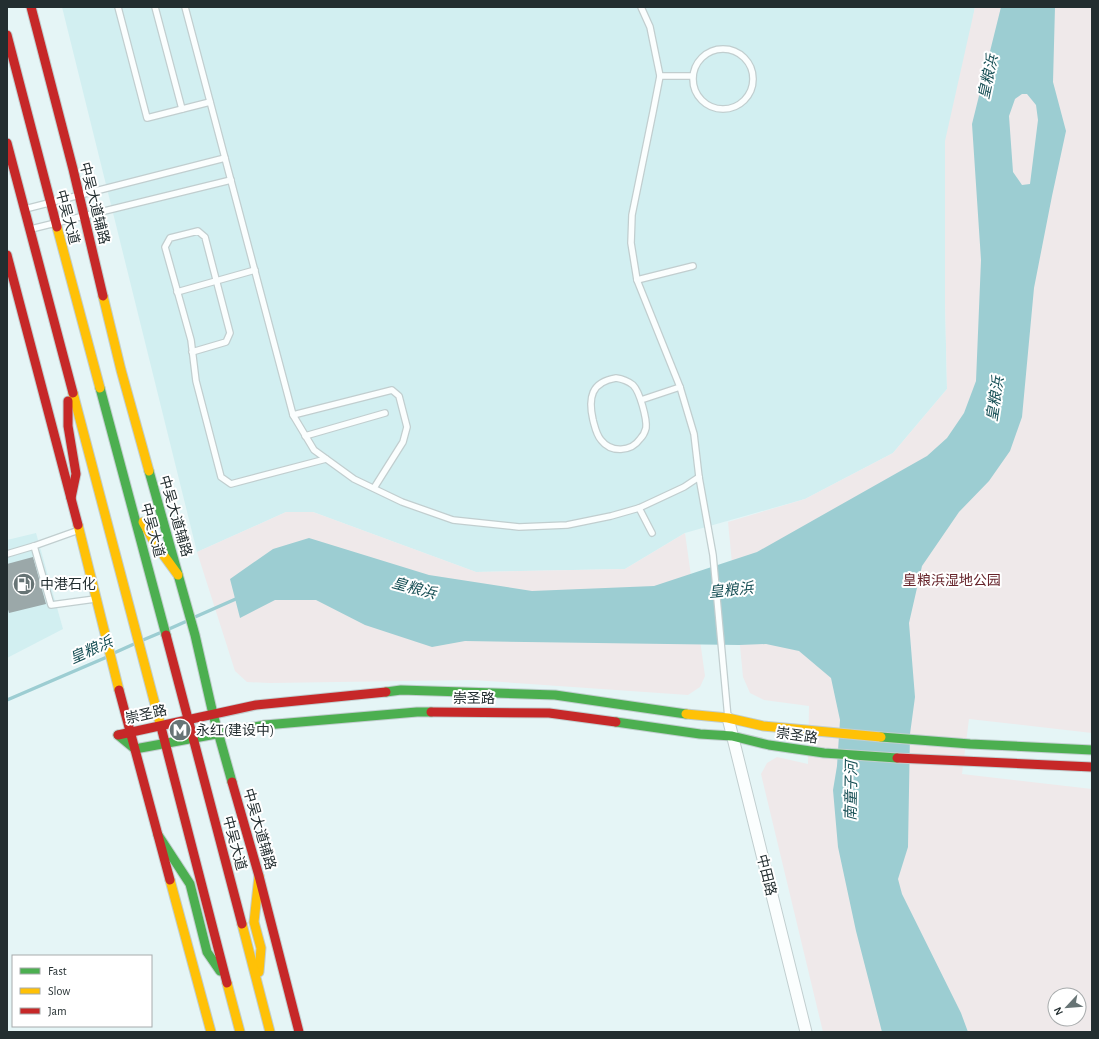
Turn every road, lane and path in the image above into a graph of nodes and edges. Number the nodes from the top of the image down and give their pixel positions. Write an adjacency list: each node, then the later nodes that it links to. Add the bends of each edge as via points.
1 (31, 7): 15 (main road, 中吴大道辅路)
2 (118, 7): 10 (lane, via 147,118)
3 (155, 7): 10 (lane)
4 (185, 7): 9 (lane)
5 (640, 7): 7 (lane, via 650,27)
6 (7, 35): 16 (main road, 中吴大道)
7 (660, 76): 8 (lane); 24 (lane, via 632,215 631,242)
8 (692, 76): 8 (lane, via 693,87 698,96 714,108 734,107 743,102 753,84 750,65 736,51 727,48 708,52 700,58)
9 (210, 102): 10 (lane); 12 (lane)
10 (182, 109)
11 (7, 143): 17 (main road)
12 (225, 158): 13 (lane); 15 (lane)
13 (231, 180): 18 (lane); 23 (lane)
14 (10, 190): 20 (main road)
15 (79, 195): 16 (lane); 18 (main road, 中吴大道辅路)
16 (50, 203): 17 (lane); 19 (main road, 中吴大道)
17 (25, 209): 20 (main road)
18 (84, 216): 19 (lane); 44 (main road, 中吴大道辅路, via 121,370)
19 (55, 223): 20 (lane); 37 (main road, 中吴大道)
20 (30, 229): 28 (main road)
21 (7, 255): 38 (main road)
22 (693, 266): 24 (lane)
23 (254, 270): 25 (lane); 32 (lane)
24 (637, 280): 29 (lane)
25 (216, 281): 26 (lane); 26 (lane, via 205,237 198,231 170,238 165,247); 27 (lane, via 230,332 226,342)
26 (177, 292): 27 (lane)
27 (192, 352): 34 (lane, via 196,381 221,477 231,484)
28 (68, 377): 38 (main road, via 68,426 76,474); 49 (main road)
29 (680, 387): 30 (lane); 35 (lane, via 694,434)
30 (641, 400): 30 (lane, via 635,388 625,380 616,378 600,384 592,394 590,407 597,434 608,446 624,449 638,442 646,428)
31 (385, 413): 33 (lane)
32 (293, 415): 33 (lane); 36 (lane, via 392,390 399,396 408,427 402,442)
33 (305, 436): 34 (lane, via 314,450)
34 (326, 459): 36 (lane, via 354,479)
35 (699, 477): 39 (lane); 47 (lane, via 713,555)
36 (374, 488): 39 (lane, via 402,502 453,520 519,527 567,525)
37 (129, 495): 44 (main road, via 154,542); 48 (main road, 中吴大道)
38 (71, 498): 40 (main road)
39 (639, 508): 41 (lane)
40 (79, 530): 42 (lane); 45 (main road)
41 (652, 533)
42 (34, 546): 43 (lane); 45 (lane, via 51,605)
43 (7, 554)
44 (178, 575): 46 (main road, 中吴大道辅路)
45 (97, 598): 50 (main road)
46 (214, 714): 47 (main road, 崇圣路, via 256,705 401,690 554,695 697,716); 48 (main road, 崇圣路); 51 (main road, 中吴大道辅路)
47 (728, 718): 52 (street, 中田路); 56 (main road, 崇圣路, via 763,726 820,732 970,744)
48 (189, 719): 49 (main road, 崇圣路); 53 (main road, 中吴大道)
49 (160, 726): 50 (main road, 崇圣路); 54 (main road)
50 (130, 732): 55 (main road); 55 (main road, 崇圣路, via 118,735)
51 (219, 733): 52 (main road, 崇圣路, via 265,724 424,712 549,713 700,734); 53 (main road, 崇圣路); 59 (main road, 中吴大道辅路)
52 (732, 736): 57 (main road, 崇圣路, via 768,745 824,753); 66 (street, 中田路)
53 (194, 738): 54 (main road, 崇圣路); 61 (main road, 中吴大道)
54 (165, 743): 55 (main road, 崇圣路); 60 (main road)
55 (135, 749): 58 (main road)
56 (1092, 750)
57 (1092, 767)
58 (158, 835): 60 (main road, via 190,884 207,952); 62 (main road)
59 (259, 876): 61 (main road, via 254,922 261,948); 65 (main road, 中吴大道辅路)
60 (227, 982): 63 (main road)
61 (258, 986): 64 (main road, 中吴大道)
62 (211, 1032)
63 (240, 1032)
64 (270, 1032)
65 (299, 1032)
66 (806, 1032)

